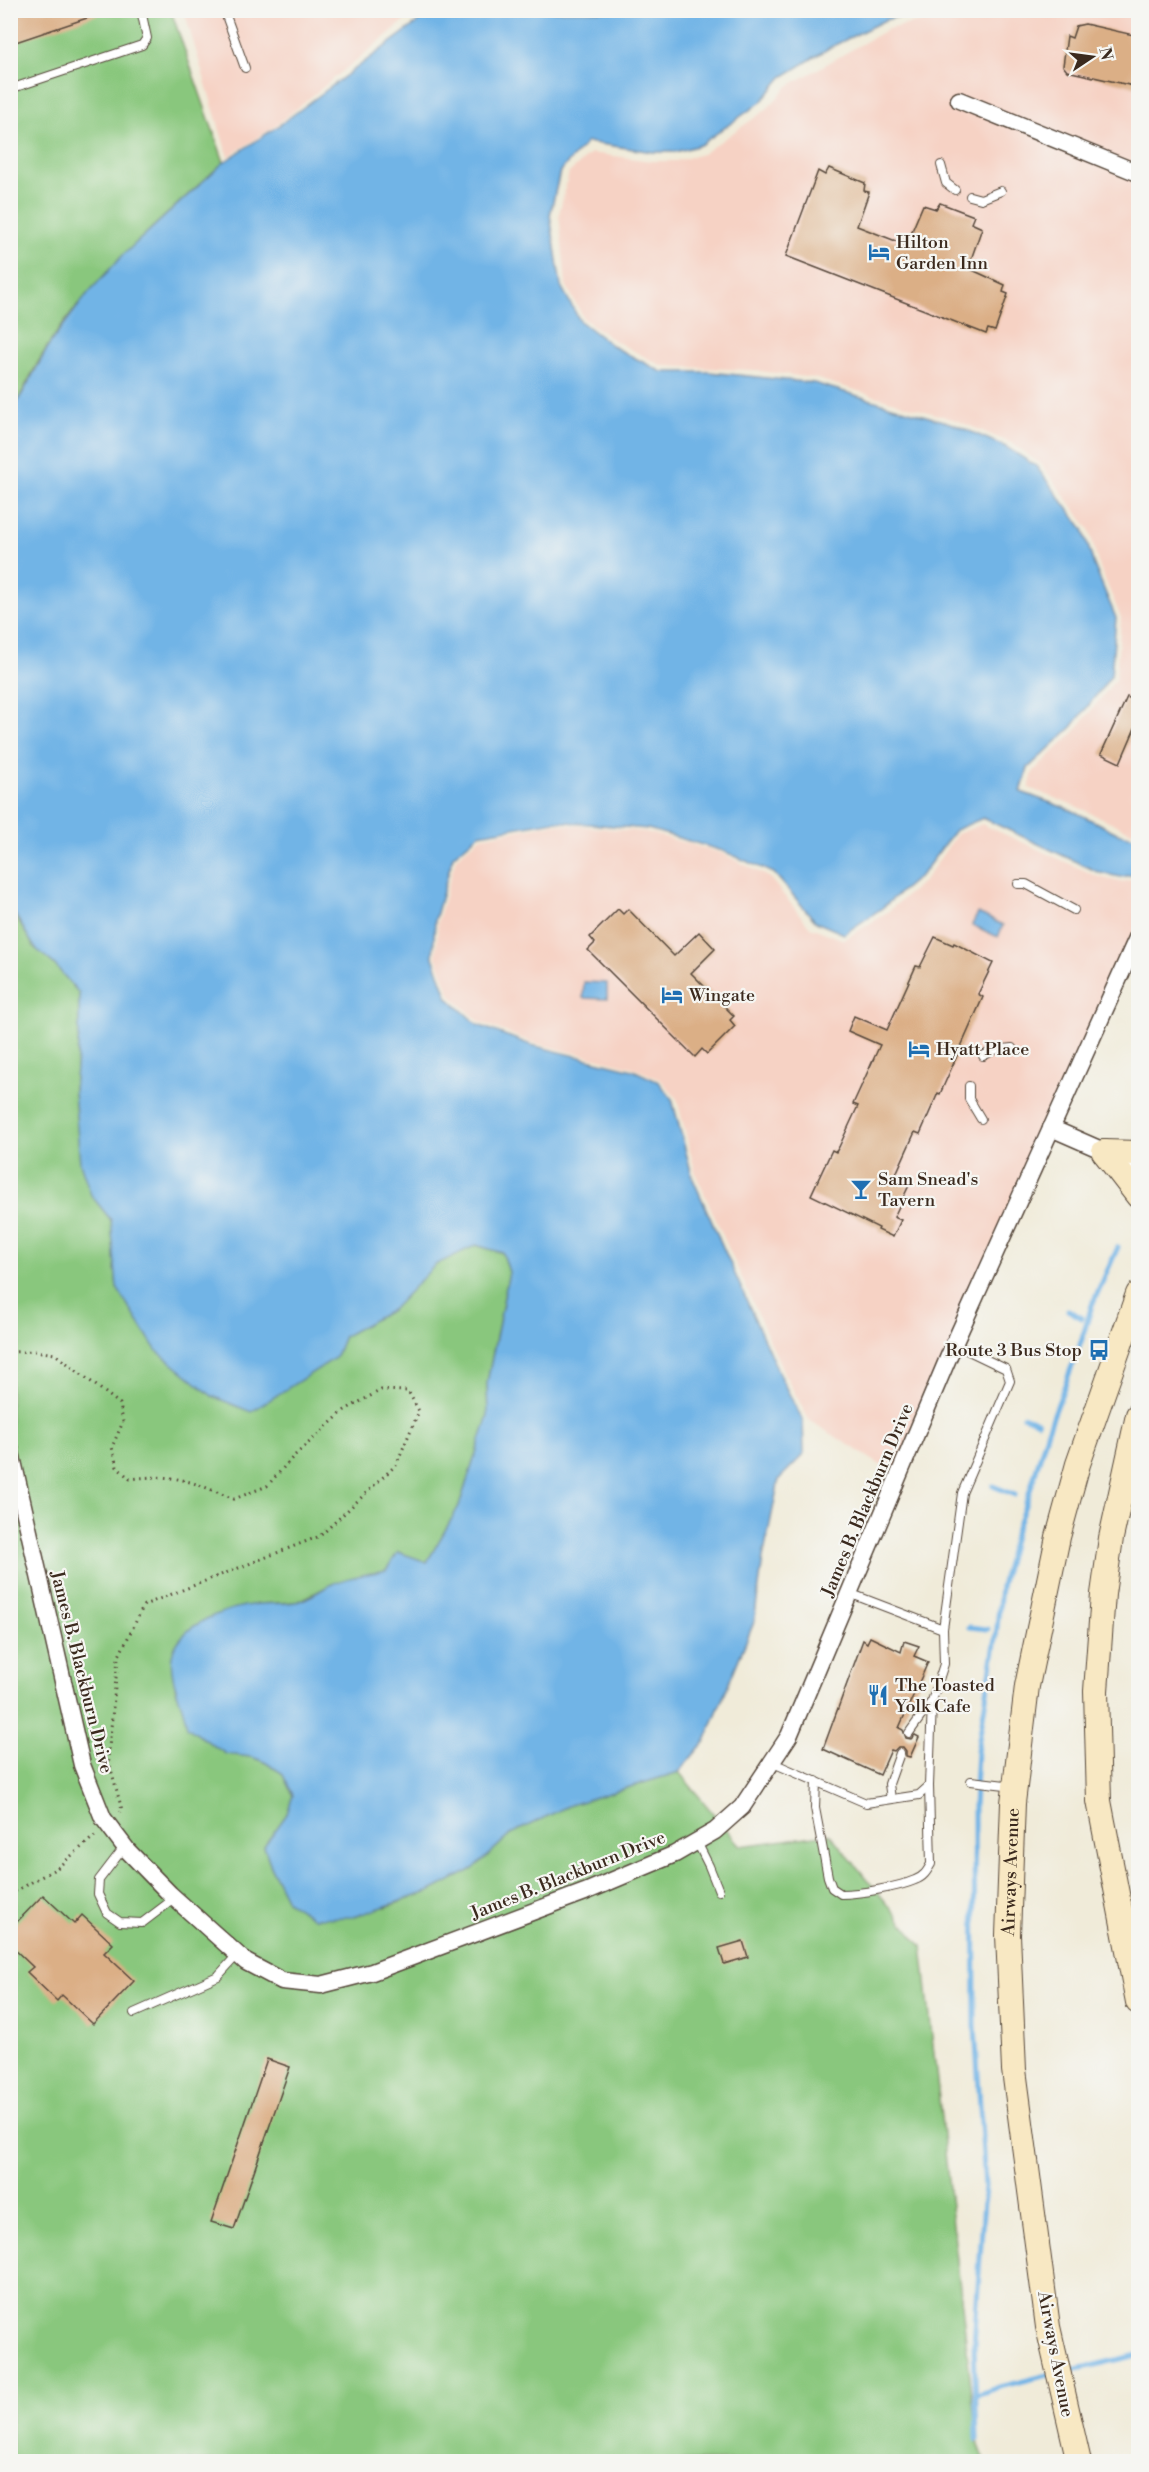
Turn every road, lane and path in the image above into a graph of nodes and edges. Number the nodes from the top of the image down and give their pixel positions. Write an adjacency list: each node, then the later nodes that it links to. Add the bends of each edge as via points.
1 (141, 10): 4 (lane, via 147,38 142,45)
2 (224, 10): 3 (lane)
3 (245, 68)
4 (10, 89)
5 (959, 100): 7 (street)
6 (941, 165): 8 (lane, via 946,183)
7 (1138, 172)
8 (955, 190)
9 (1001, 191): 10 (lane, via 981,199)
10 (970, 196)
11 (1018, 884): 12 (lane, via 1026,884)
12 (1074, 910)
13 (1138, 936): 18 (street, James B. Blackburn Drive)
14 (1012, 1048): 15 (lane)
15 (983, 1056)
16 (969, 1086): 17 (lane, via 969,1099)
17 (981, 1119)
18 (1051, 1128): 19 (street); 24 (street, James B. Blackburn Drive)
19 (1104, 1152): 20 (main road); 21 (street); 22 (main road)
20 (1138, 1153)
21 (1138, 1166)
22 (1138, 1196)
23 (1138, 1294): 37 (main road, Airways Avenue, via 1078,1464 1058,1537 1028,1686)
24 (954, 1344): 28 (street, James B. Blackburn Drive); 29 (lane, via 1006,1369 1010,1381 962,1493)
25 (10, 1352): 39 (path, via 55,1354 120,1404 123,1422 112,1447 117,1467 130,1479 184,1478 234,1500 267,1486 345,1410 381,1390 408,1391 419,1411 396,1465 320,1536 144,1605 118,1658 108,1758 123,1810)
26 (1138, 1415): 46 (main road, via 1111,1539 1096,1690 1099,1801)
27 (10, 1448): 39 (street, James B. Blackburn Drive, via 82,1765)
28 (849, 1593): 29 (lane); 33 (street, James B. Blackburn Drive, via 789,1736)
29 (943, 1629): 30 (lane, via 944,1664)
30 (932, 1701): 31 (lane); 36 (lane)
31 (909, 1733)
32 (900, 1753): 38 (lane, via 889,1784)
33 (772, 1762): 34 (lane); 40 (street, James B. Blackburn Drive, via 742,1807)
34 (816, 1781): 36 (lane, via 815,1808 828,1877 832,1888 841,1894 916,1880 926,1874 931,1864); 38 (lane, via 866,1803)
35 (970, 1781): 37 (lane)
36 (929, 1786): 38 (lane, via 919,1794)
37 (1015, 1786): 48 (main road, Airways Avenue, via 1008,1935 1014,2070 1048,2327)
38 (891, 1799)
39 (109, 1825): 41 (street, James B. Blackburn Drive); 43 (path, via 57,1868)
40 (697, 1842): 42 (lane); 45 (street, James B. Blackburn Drive, via 585,1892 372,1972 321,1985 282,1981)
41 (125, 1846): 44 (street, James B. Blackburn Drive); 44 (lane, via 99,1880 99,1894 107,1913 120,1922 142,1923)
42 (719, 1891)
43 (10, 1894)
44 (175, 1898): 45 (street, James B. Blackburn Drive)
45 (238, 1954): 47 (lane, via 218,1976)
46 (1138, 2002)
47 (134, 2013)
48 (1079, 2462)

